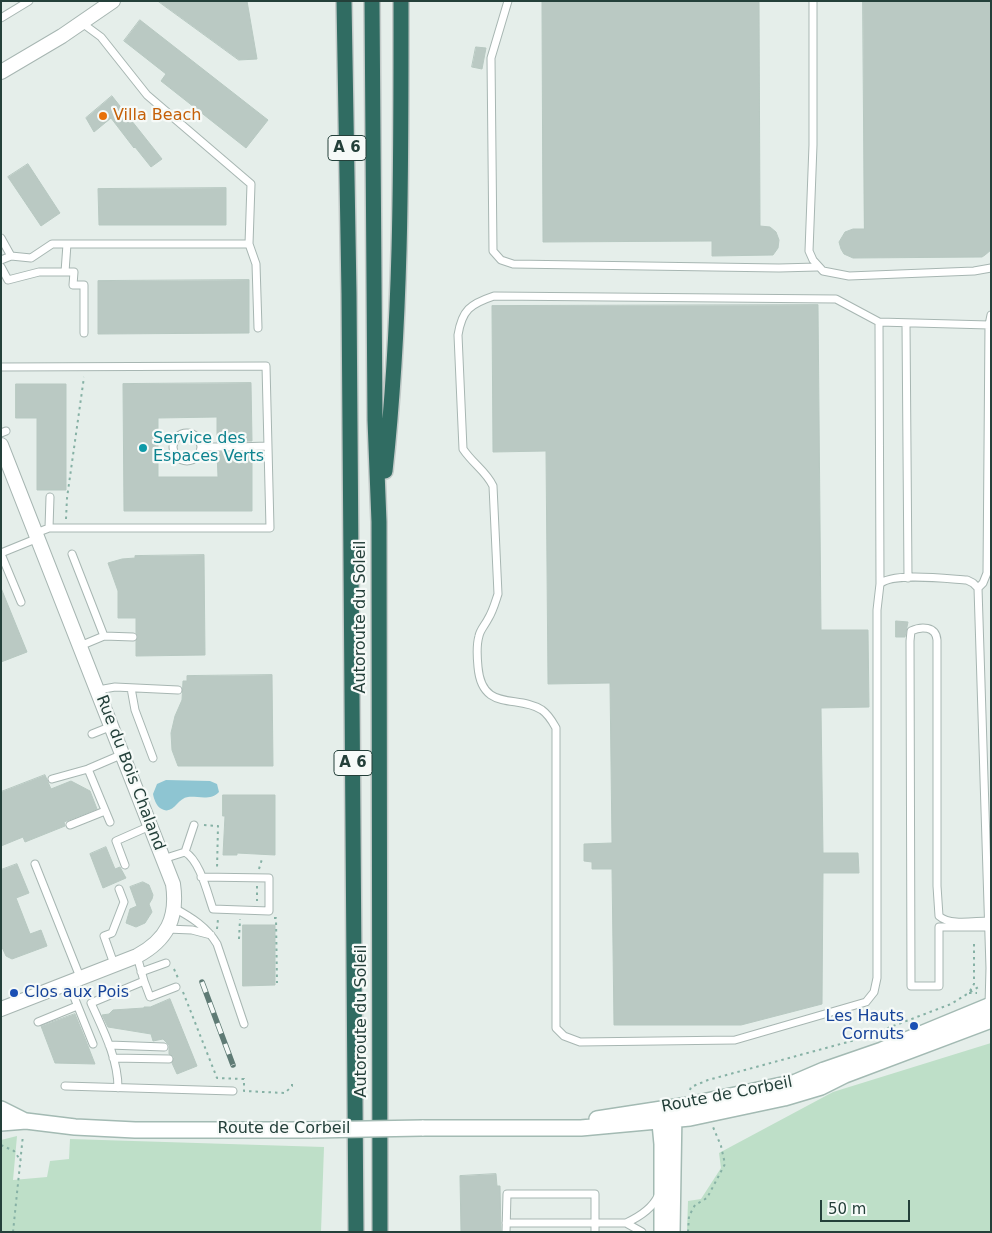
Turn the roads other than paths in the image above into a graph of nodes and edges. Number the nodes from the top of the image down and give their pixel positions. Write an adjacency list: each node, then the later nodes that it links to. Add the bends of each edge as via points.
1 (28, 1): 8 (lane)
2 (113, 1): 9 (street)
3 (344, 1): 98 (highway, Autoroute du Soleil / A 6)
4 (372, 1): 31 (highway, Autoroute du Soleil / A 6)
5 (402, 1): 31 (highway, via 397,284 390,418)
6 (508, 1): 17 (lane, via 491,58 493,250 501,260 513,264)
7 (813, 1): 17 (lane, via 809,251)
8 (1, 18)
9 (82, 23): 10 (street); 13 (lane, via 101,37 147,95 250,184)
10 (1, 72)
11 (1, 238): 14 (lane)
12 (67, 244): 13 (lane); 14 (lane, via 52,244 31,258); 19 (lane)
13 (249, 244): 24 (lane, via 256,264)
14 (11, 256): 15 (lane)
15 (1, 260)
16 (1, 267): 19 (lane, via 8,280 39,272)
17 (818, 267): 18 (lane, via 822,271 849,276)
18 (991, 268)
19 (65, 272): 25 (lane, via 74,272 74,285 84,285)
20 (991, 315): 23 (lane)
21 (879, 322): 22 (lane); 36 (lane); 36 (lane, via 836,299 494,296 478,301 460,320 463,449 471,461 489,476 493,486 498,594 479,635 479,678 484,688 506,702 541,709 556,728 556,1028 564,1036 580,1042 735,1040 866,1002 874,992 877,978 877,610)
22 (906, 323): 23 (lane); 35 (lane)
23 (989, 325): 37 (lane, via 987,573)
24 (258, 328)
25 (84, 333)
26 (1, 367): 28 (lane, via 266,366)
27 (3, 436): 32 (street, Rue du Bois Chaland)
28 (267, 446): 29 (lane); 32 (lane, via 270,528 66,528)
29 (201, 447): 29 (lane, via 195,435 185,433 177,438 174,446 176,455 187,461 196,458)
30 (50, 497): 32 (lane)
31 (379, 522): 99 (highway, Autoroute du Soleil / A 6)
32 (41, 533): 33 (lane); 41 (street, Rue du Bois Chaland)
33 (1, 553): 38 (lane)
34 (72, 554): 39 (lane)
35 (908, 578): 36 (lane, via 884,580); 37 (lane, via 968,580)
36 (880, 584)
37 (978, 588): 45 (lane)
38 (21, 602)
39 (104, 636): 40 (lane); 41 (lane)
40 (133, 637)
41 (80, 646): 43 (street, Rue du Bois Chaland)
42 (131, 688): 43 (lane); 44 (lane); 50 (lane)
43 (98, 690): 47 (street, Rue du Bois Chaland)
44 (178, 690)
45 (982, 715): 46 (lane); 65 (lane)
46 (991, 715)
47 (112, 726): 48 (lane); 49 (street, Rue du Bois Chaland)
48 (92, 734)
49 (123, 754): 51 (lane); 57 (street, Rue du Bois Chaland)
50 (152, 758)
51 (88, 769): 52 (lane); 53 (lane)
52 (52, 779)
53 (105, 811): 54 (lane); 55 (lane)
54 (110, 822)
55 (70, 825)
56 (194, 825): 58 (lane)
57 (150, 826): 59 (street, Rue du Bois Chaland); 61 (lane, via 116,841)
58 (185, 852): 59 (lane); 62 (lane, via 191,856)
59 (163, 859): 64 (street, Rue du Bois Chaland, via 173,884)
60 (35, 864): 73 (lane)
61 (125, 865)
62 (201, 876): 62 (lane, via 213,909 269,910 269,878)
63 (119, 889): 69 (lane, via 124,902 112,933 104,936)
64 (174, 908): 66 (street, Rue du Bois Chaland); 67 (lane)
65 (989, 924): 65 (lane, via 951,921 940,916 937,886 937,640 933,630 917,628 911,631 910,641 911,986 939,986 939,927); 71 (lane)
66 (168, 929): 67 (lane, via 192,930); 68 (street, Rue du Bois Chaland, via 151,948)
67 (212, 936): 80 (lane)
68 (137, 956): 69 (street, Rue du Bois Chaland); 72 (lane)
69 (114, 964): 73 (street, Rue du Bois Chaland)
70 (169, 964): 72 (lane)
71 (990, 969): 78 (lane)
72 (141, 972): 74 (lane)
73 (74, 980): 76 (lane); 77 (street, Rue du Bois Chaland)
74 (144, 980): 75 (lane, via 150,997); 82 (lane, via 91,1003)
75 (179, 986)
76 (77, 1006): 79 (lane); 81 (lane)
77 (1, 1009)
78 (990, 1010): 90 (street, Route de Corbeil, via 796,1082)
79 (38, 1022)
80 (244, 1024)
81 (93, 1044)
82 (109, 1045): 83 (lane); 84 (lane)
83 (164, 1048)
84 (113, 1058): 85 (lane); 87 (lane)
85 (169, 1060)
86 (65, 1086): 87 (lane)
87 (118, 1088): 88 (lane)
88 (233, 1091)
89 (1, 1109): 92 (street, Route de Corbeil)
90 (671, 1112): 92 (street, Route de Corbeil, bridge, via 541,1128 135,1130); 93 (street); 105 (street)
91 (1, 1123): 92 (street, Route de Corbeil)
92 (25, 1127)
93 (662, 1187): 94 (lane); 104 (street)
94 (655, 1203): 97 (lane); 103 (lane)
95 (506, 1223): 96 (lane); 96 (lane, via 507,1194 595,1194); 100 (lane)
96 (595, 1223): 97 (lane); 101 (lane)
97 (626, 1223): 102 (lane)
98 (356, 1232)
99 (380, 1232)
100 (506, 1232)
101 (595, 1232)
102 (642, 1232)
103 (655, 1232)
104 (662, 1232)
105 (672, 1232)

